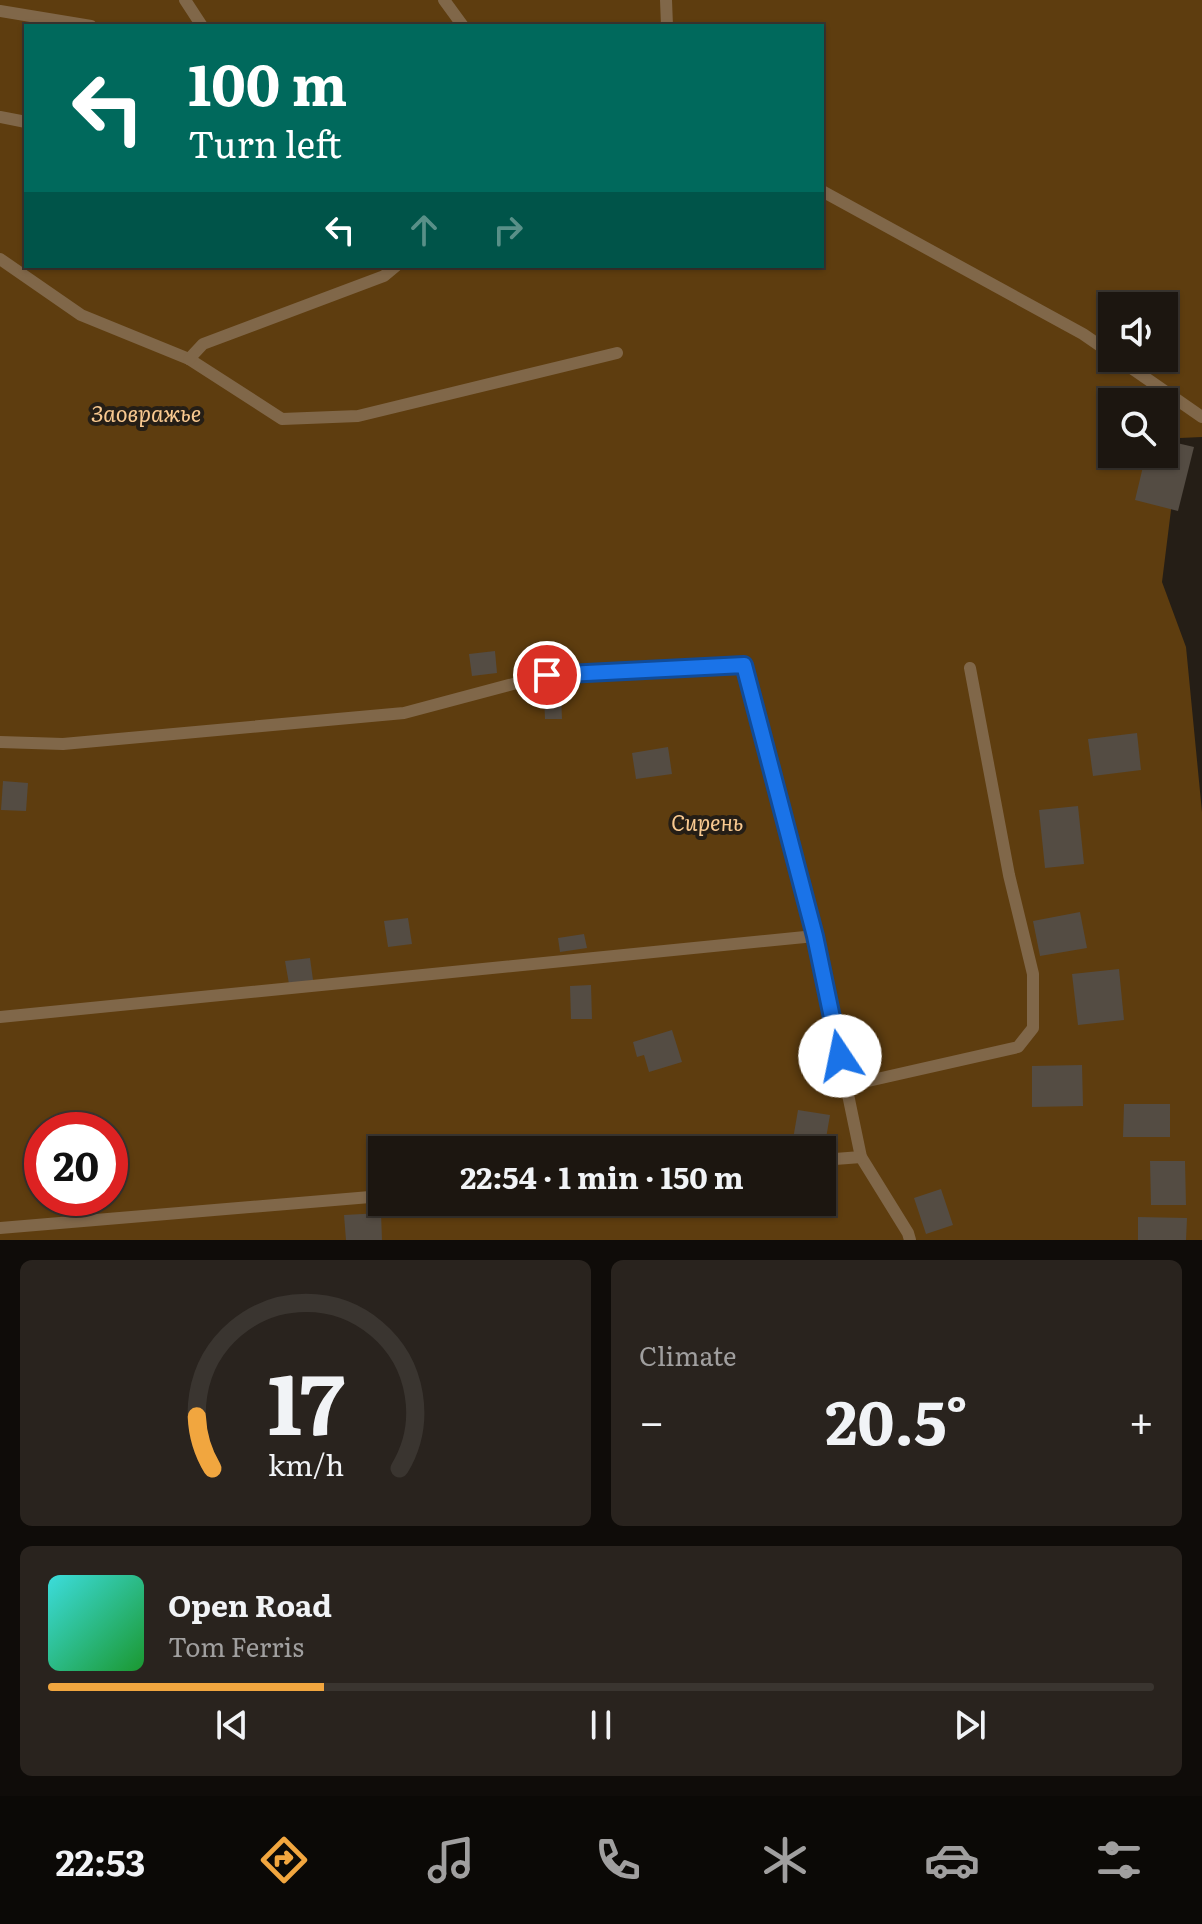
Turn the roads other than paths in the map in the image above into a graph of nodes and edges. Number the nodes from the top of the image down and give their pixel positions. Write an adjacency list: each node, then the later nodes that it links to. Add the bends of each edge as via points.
1 (185, 0): 6 (lane)
2 (444, 0): 7 (lane)
3 (666, 0): 8 (lane)
4 (0, 11): 5 (lane)
5 (79, 24)
6 (201, 24)
7 (462, 24)
8 (667, 24)
9 (0, 117): 10 (lane)
10 (24, 122)
11 (824, 192): 14 (lane)
12 (0, 259): 16 (lane, via 81,315)
13 (394, 268): 16 (lane, via 203,344)
14 (1098, 344)
15 (617, 353): 16 (lane, via 358,416 282,419)
16 (189, 359)
17 (1137, 372): 18 (lane)
18 (1202, 417)
19 (970, 668): 23 (lane, via 1033,974 1033,1028 1018,1047)
20 (0, 742): 21 (lane, via 63,744 404,713 547,675 744,665)
21 (815, 936): 22 (lane); 23 (lane)
22 (0, 1017)
23 (846, 1086): 24 (lane)
24 (861, 1157): 25 (lane); 28 (lane)
25 (836, 1159)
26 (368, 1197): 27 (lane)
27 (0, 1228)
28 (910, 1240)

